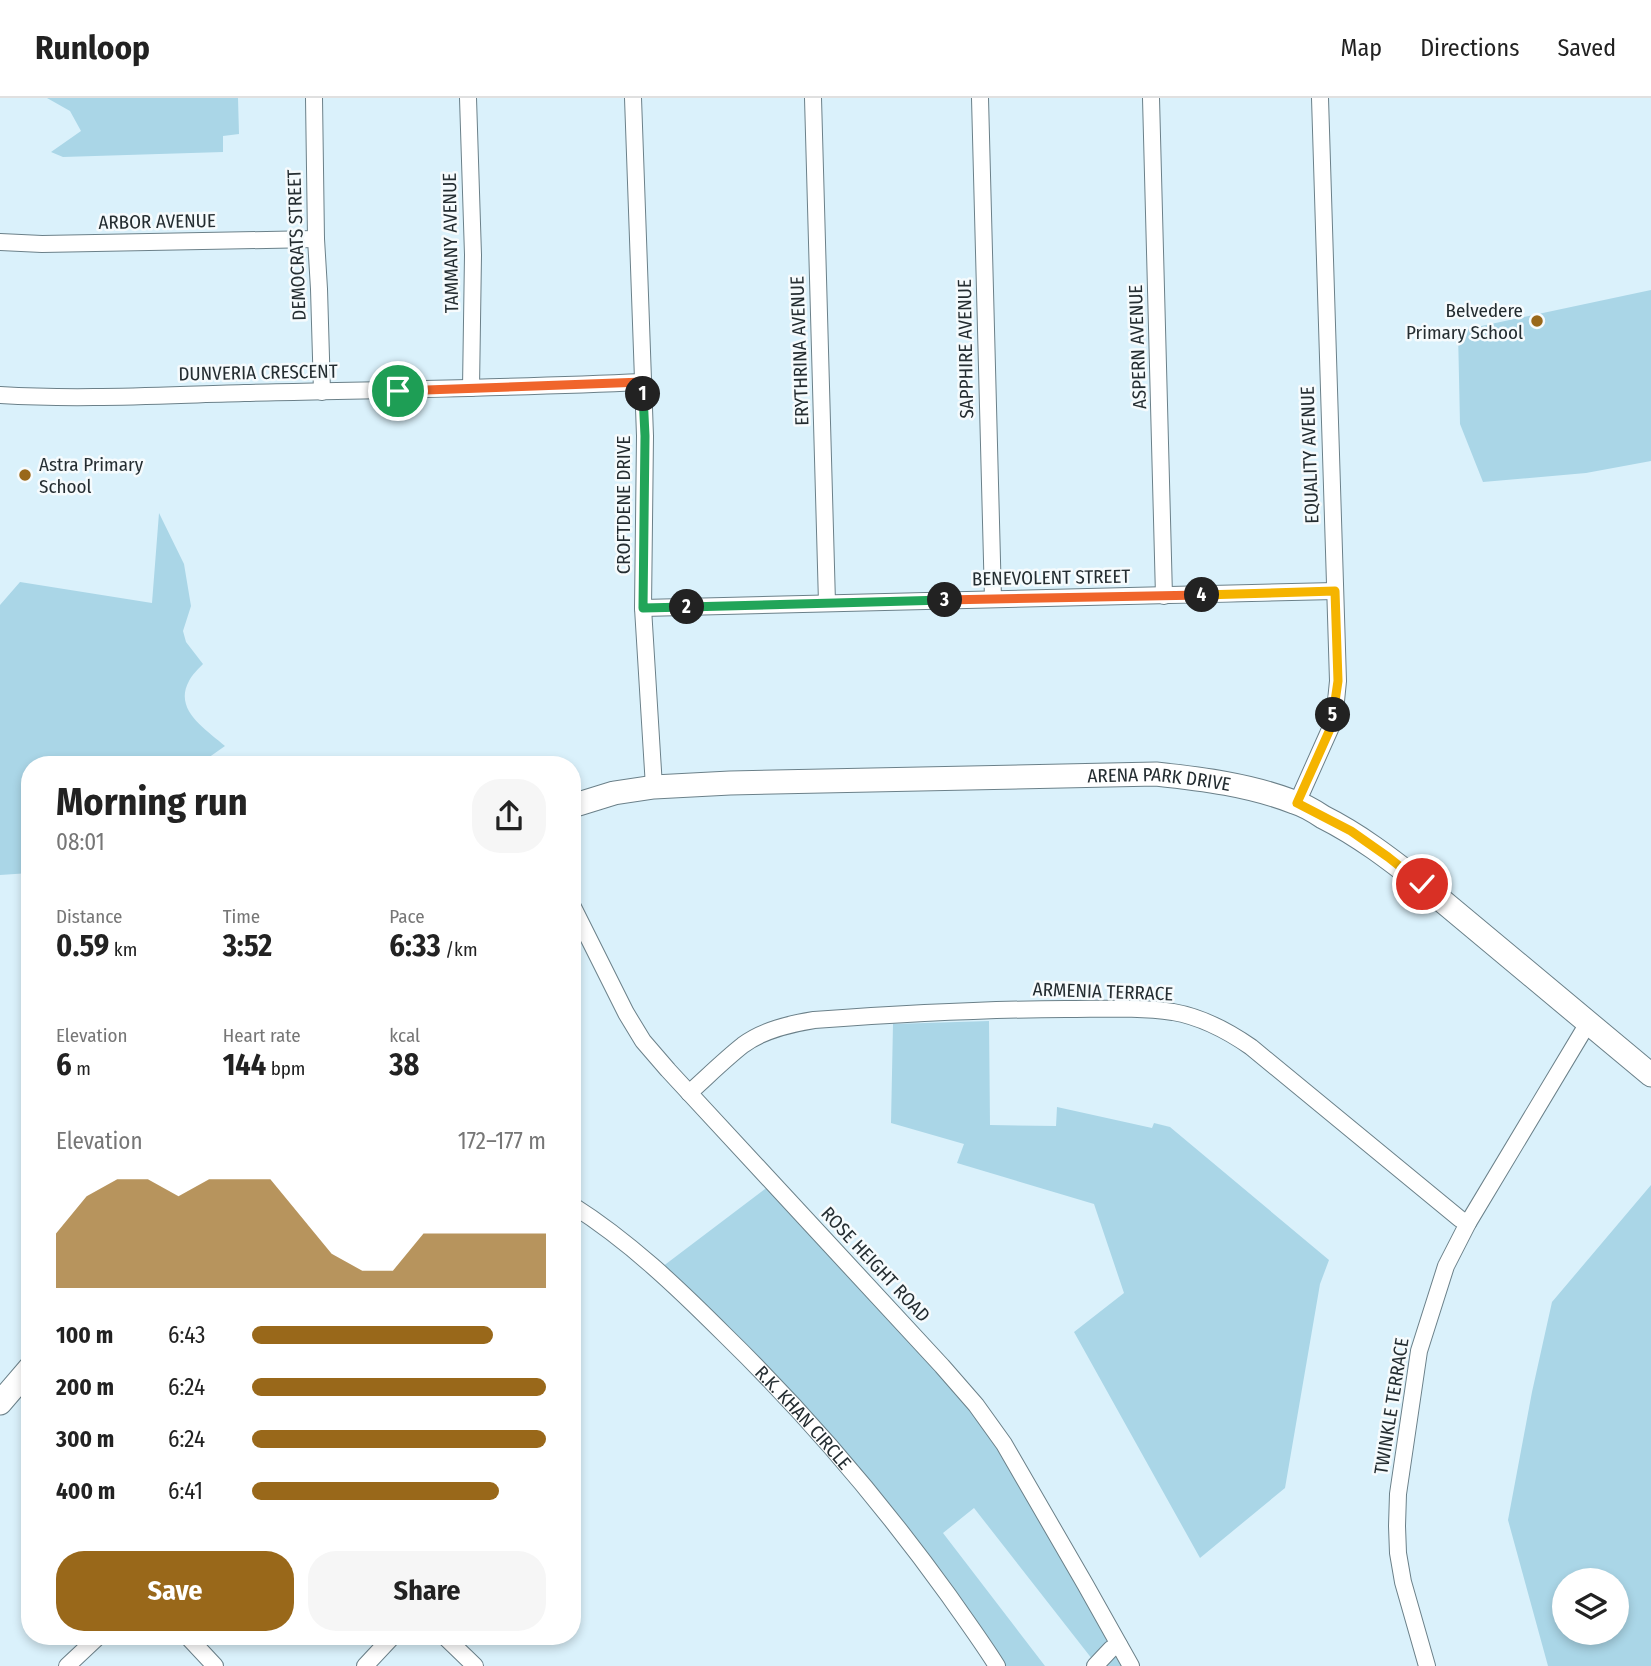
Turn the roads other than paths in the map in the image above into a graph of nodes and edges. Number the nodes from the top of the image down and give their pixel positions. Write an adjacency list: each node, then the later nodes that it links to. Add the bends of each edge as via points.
1 (314, 98): 8 (street, DEMOCRATS STREET)
2 (468, 98): 11 (street, TAMMANY AVENUE)
3 (633, 98): 10 (street, CROFTDENE DRIVE)
4 (813, 98): 17 (street, ERYTHRINA AVENUE)
5 (980, 98): 16 (street, SAPPHIRE AVENUE)
6 (1151, 98): 15 (street, ASPERN AVENUE)
7 (1320, 98): 14 (street, EQUALITY AVENUE)
8 (316, 239): 9 (street, ARBOR AVENUE); 12 (street, DEMOCRATS STREET)
9 (0, 242)
10 (643, 382): 11 (street, DUNVERIA CRESCENT); 18 (street, CROFTDENE DRIVE)
11 (471, 388): 12 (street, DUNVERIA CRESCENT)
12 (322, 391): 13 (street, DUNVERIA CRESCENT, via 47,398)
13 (0, 395)
14 (1335, 591): 15 (street, BENEVOLENT STREET); 21 (street, EQUALITY AVENUE, via 1336,701 1331,727)
15 (1164, 596): 16 (street, BENEVOLENT STREET)
16 (993, 599): 17 (street, BENEVOLENT STREET)
17 (827, 603): 18 (street, BENEVOLENT STREET)
18 (643, 608): 19 (street, CROFTDENE DRIVE)
19 (654, 787): 20 (street, ARENA PARK DRIVE); 21 (street, ARENA PARK DRIVE, via 1156,774 1238,785)
20 (581, 803)
21 (1297, 803): 23 (street, ARENA PARK DRIVE, via 1388,857)
22 (581, 923): 25 (street, ROSE HEIGHT ROAD, via 643,1041)
23 (1588, 1023): 24 (street, ARENA PARK DRIVE); 27 (street, TWINKLE TERRACE)
24 (1651, 1075)
25 (689, 1093): 27 (street, ARMENIA TERRACE, via 744,1044 790,1024 814,1020 991,1009 1174,1013 1233,1034); 34 (street, ROSE HEIGHT ROAD, via 976,1405 1004,1444)
26 (581, 1211): 39 (street, R.K. KHAN CIRCLE, via 673,1284 781,1392 894,1523)
27 (1468, 1223): 42 (street, TWINKLE TERRACE, via 1446,1266 1419,1351 1398,1494 1398,1553)
28 (21, 1378): 29 (street)
29 (0, 1403)
30 (89, 1645): 35 (street)
31 (195, 1645): 36 (street)
32 (385, 1645): 37 (street)
33 (453, 1645): 38 (street)
34 (1119, 1645): 40 (street); 41 (street, ROSE HEIGHT ROAD)
35 (67, 1666)
36 (215, 1666)
37 (365, 1666)
38 (475, 1666)
39 (997, 1666)
40 (1095, 1666)
41 (1130, 1666)
42 (1427, 1666)

